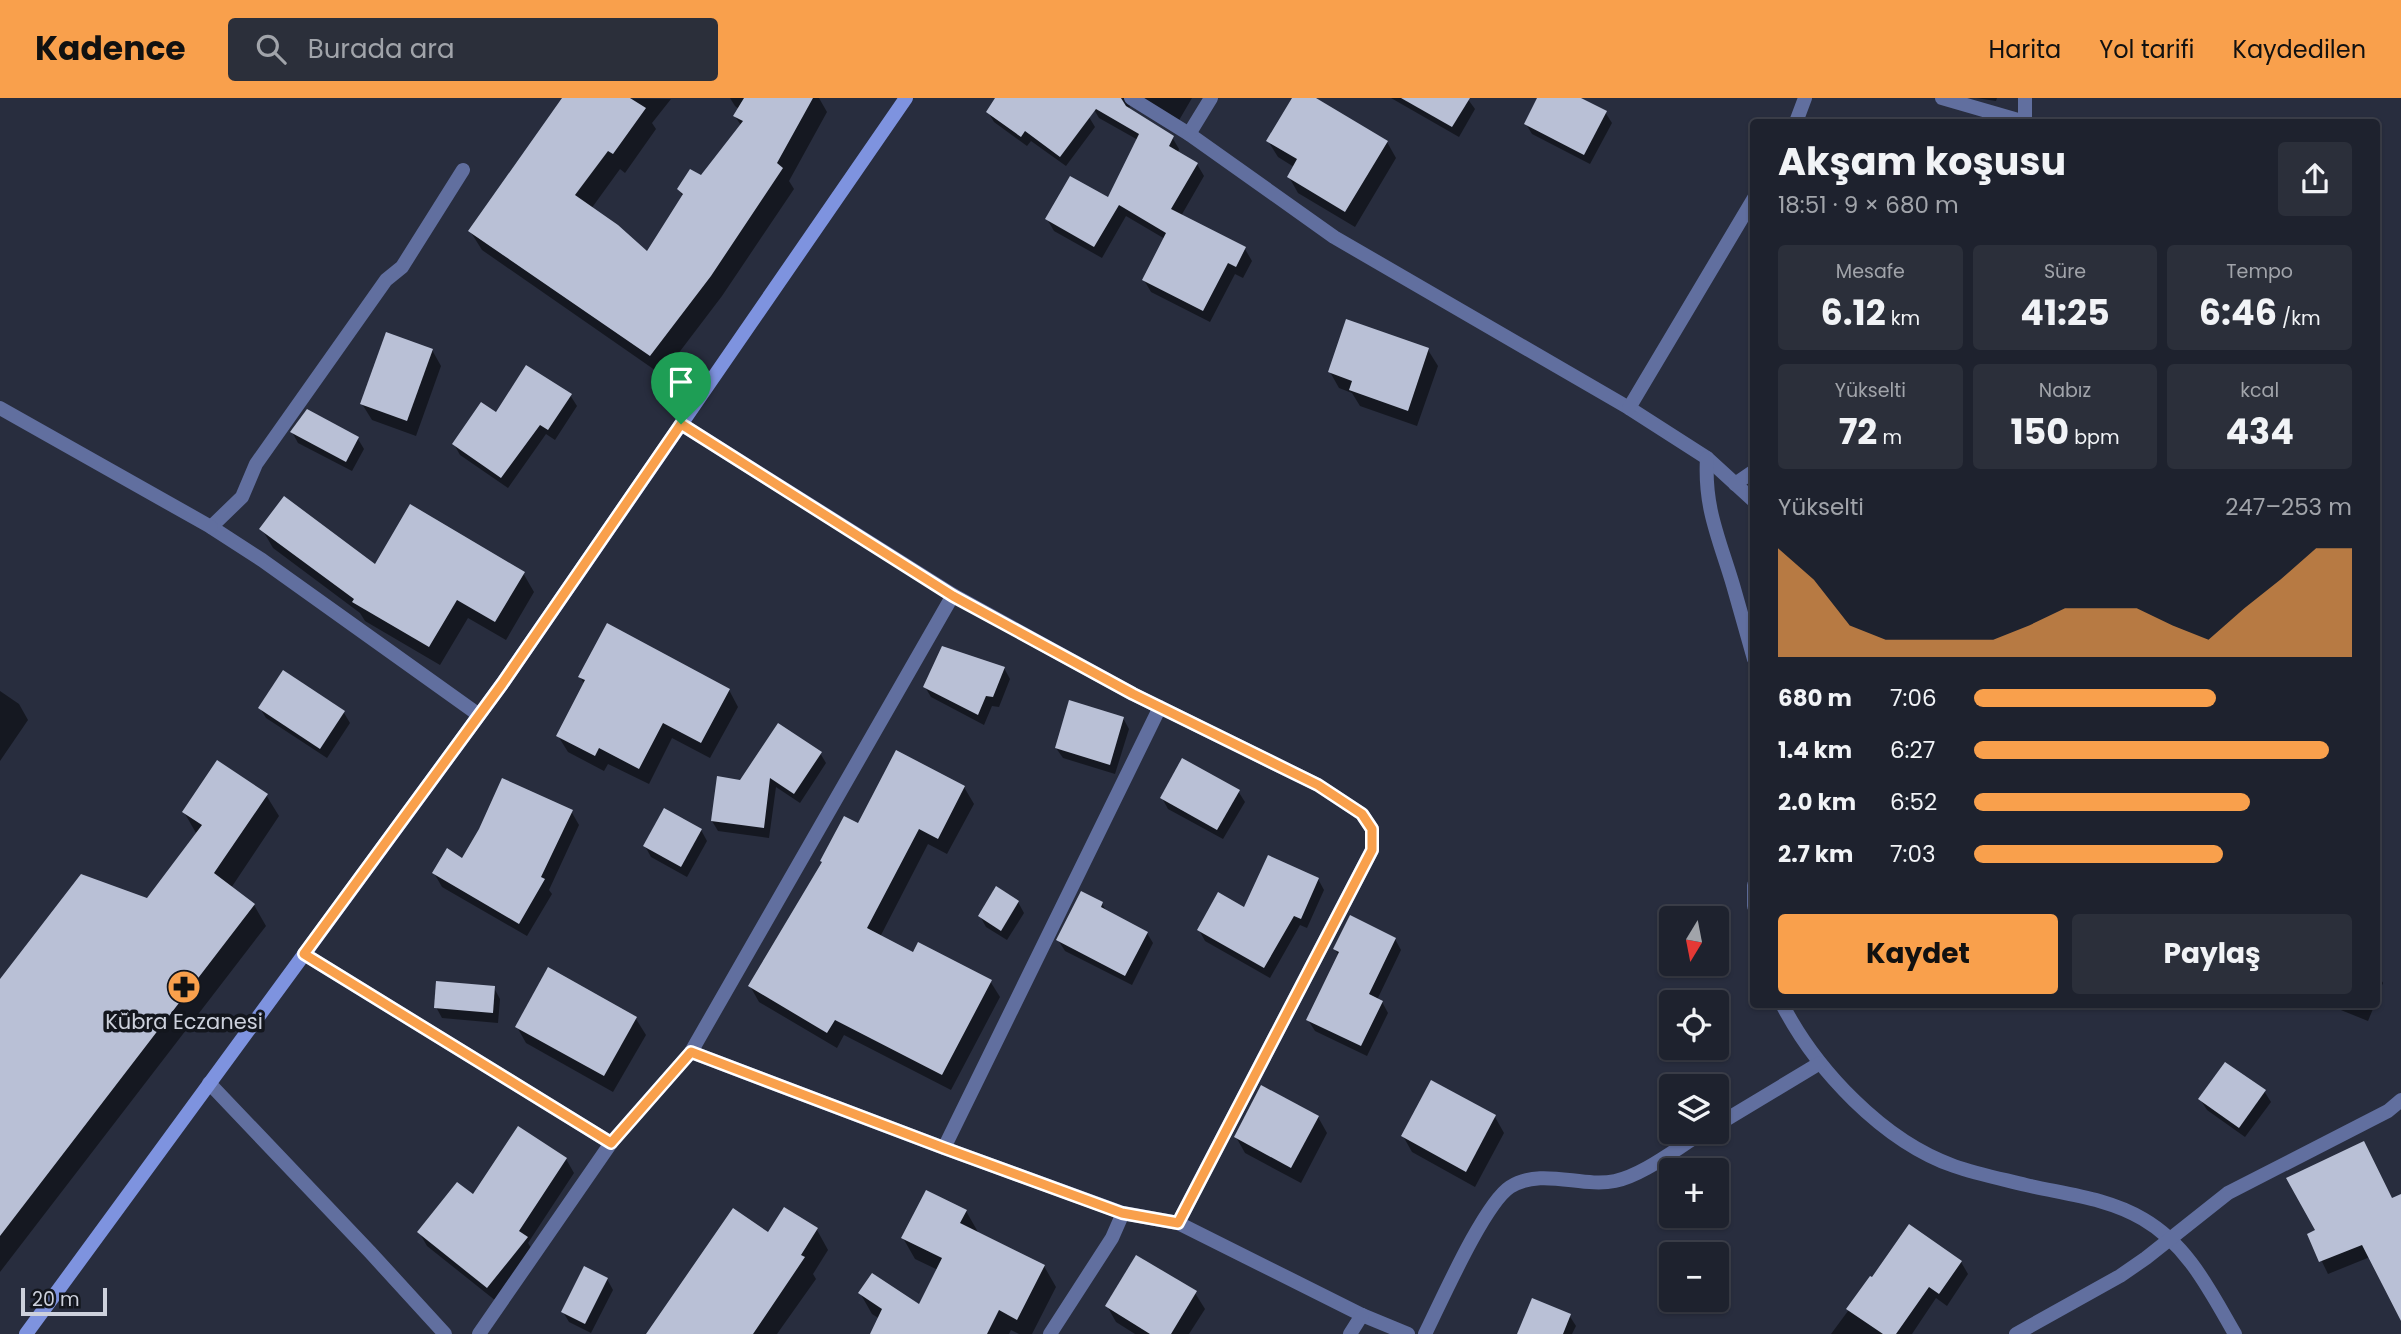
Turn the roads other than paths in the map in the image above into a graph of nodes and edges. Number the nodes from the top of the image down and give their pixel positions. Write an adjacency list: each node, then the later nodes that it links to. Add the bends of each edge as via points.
1 (906, 98): 15 (street)
2 (1131, 98): 10 (street)
3 (1211, 98): 10 (street)
4 (1805, 98): 7 (street)
5 (1942, 98): 8 (street)
6 (2025, 98): 9 (street)
7 (1797, 119)
8 (2015, 119)
9 (2025, 119)
10 (1189, 134): 14 (street, via 1335,237)
11 (463, 170): 20 (street, via 402,267 386,280 256,464 242,497)
12 (1750, 205): 14 (street)
13 (0, 408): 20 (street)
14 (1629, 408): 16 (street)
15 (681, 424): 21 (street); 24 (street)
16 (1707, 458): 18 (street); 22 (street, via 1711,518)
17 (1750, 474): 18 (street)
18 (1735, 484): 19 (street)
19 (1750, 498)
20 (211, 527): 24 (street)
21 (953, 596): 23 (street); 27 (street)
22 (1750, 645)
23 (1160, 707): 34 (street); 36 (street, via 1318,785 1362,814 1372,829 1372,850)
24 (479, 715): 25 (street)
25 (304, 954): 29 (street); 32 (street)
26 (1784, 1008): 28 (street)
27 (691, 1052): 32 (street); 34 (street)
28 (1820, 1063): 31 (street); 37 (street, via 1886,1128 1919,1150 1988,1176 2109,1203)
29 (209, 1083): 39 (street); 40 (street)
30 (2401, 1100): 37 (street, via 2388,1111 2228,1193)
31 (1729, 1118)
32 (611, 1143): 41 (street)
33 (1684, 1144): 45 (street, via 1617,1180 1536,1178 1510,1187 1492,1204)
34 (944, 1148): 35 (street)
35 (1122, 1213): 36 (street); 42 (street, via 1112,1238)
36 (1178, 1223): 38 (street)
37 (2169, 1238): 46 (street, via 2120,1276); 47 (street, via 2197,1268)
38 (1362, 1315): 43 (street); 44 (street)
39 (26, 1334)
40 (445, 1334)
41 (479, 1334)
42 (1050, 1334)
43 (1350, 1334)
44 (1408, 1334)
45 (1424, 1334)
46 (2016, 1334)
47 (2235, 1334)

